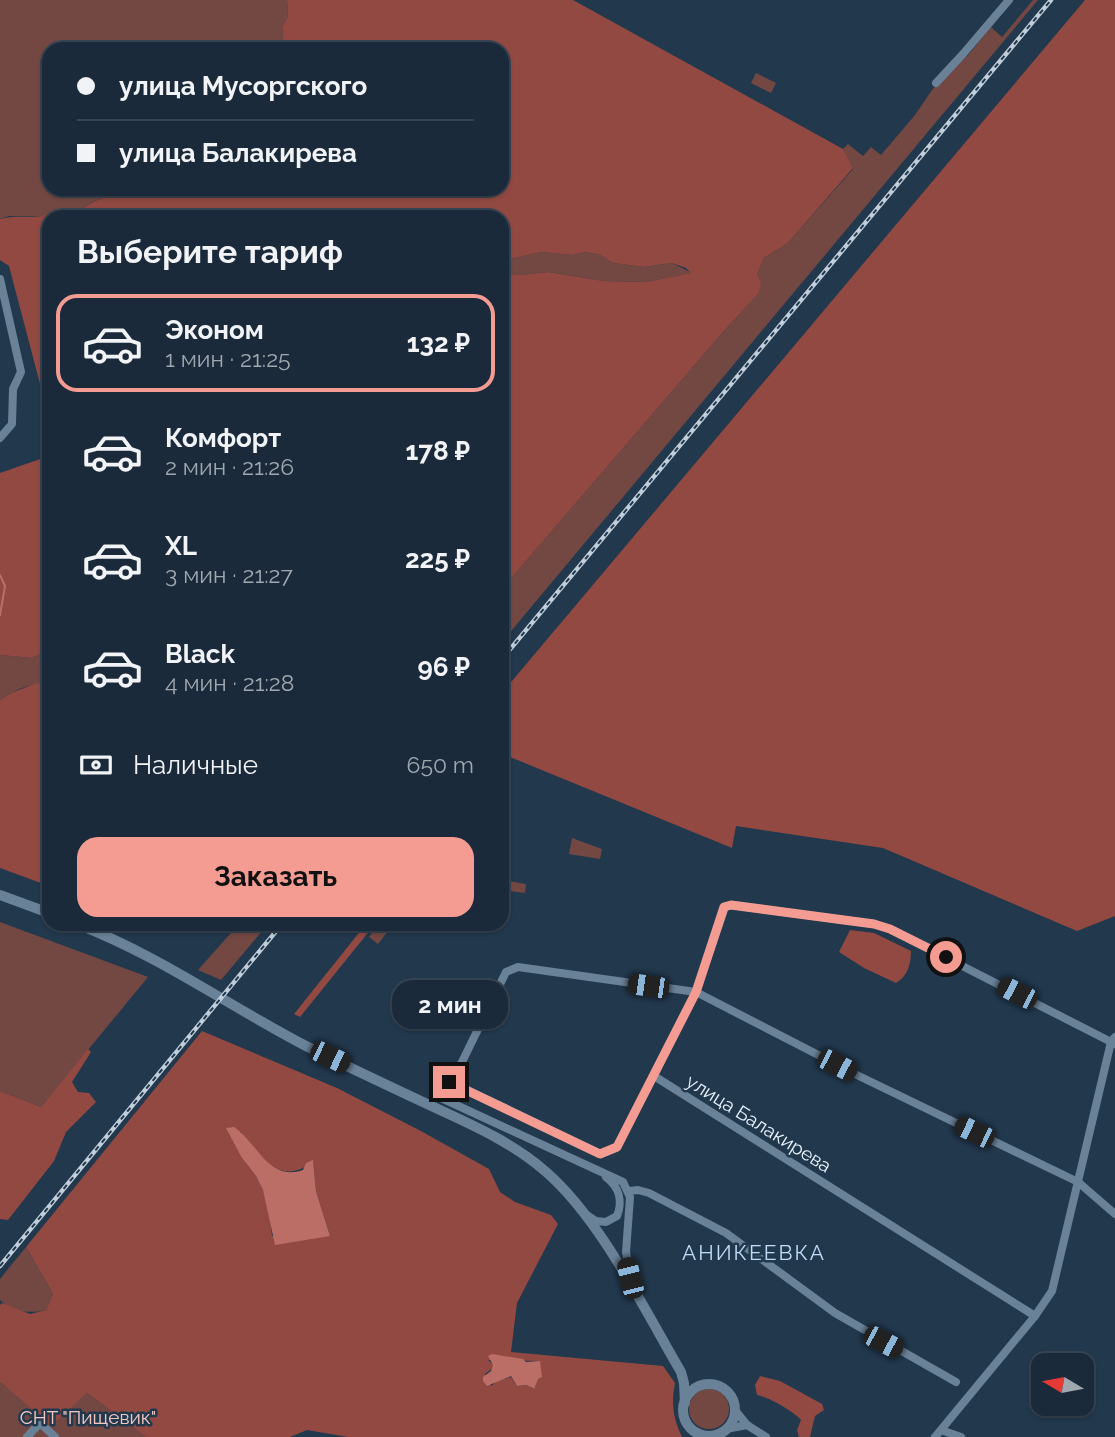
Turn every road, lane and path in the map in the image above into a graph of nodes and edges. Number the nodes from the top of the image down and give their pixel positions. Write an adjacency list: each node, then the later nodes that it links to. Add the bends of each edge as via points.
1 (1009, 0): 2 (street)
2 (936, 83)
3 (0, 279): 4 (street, via 22,372 13,389 12,424)
4 (0, 438)
5 (0, 895): 6 (street)
6 (42, 910)
7 (93, 931): 15 (street, via 138,950 352,1068 491,1134 546,1171)
8 (696, 992): 9 (street, via 724,907 731,905 890,929); 10 (street); 11 (street, via 517,967 506,972); 13 (street)
9 (1114, 1041): 13 (street)
10 (654, 1076): 11 (street, via 617,1147 600,1154); 18 (street, улица Балакирева)
11 (449, 1082): 12 (street, via 439,1097)
12 (596, 1169): 14 (street, via 623,1182); 15 (street, via 618,1190 620,1210 606,1222)
13 (1078, 1182): 16 (street); 18 (street, via 1056,1282)
14 (629, 1191): 17 (street, via 627,1264); 20 (street, via 649,1193 726,1233 835,1313)
15 (581, 1210): 17 (street)
16 (1115, 1214)
17 (641, 1302): 19 (street)
18 (1035, 1316): 27 (street)
19 (681, 1372): 21 (street); 22 (street)
20 (956, 1381)
21 (708, 1384): 22 (street, via 693,1390); 23 (street, via 724,1388)
22 (685, 1403): 25 (street, via 685,1418)
23 (735, 1410): 24 (street); 26 (street)
24 (747, 1425): 26 (street); 30 (street)
25 (694, 1433): 26 (street)
26 (719, 1433)
27 (938, 1434): 31 (street)
28 (27, 1437): 29 (street, via 40,1423)
29 (55, 1437)
30 (766, 1437)
31 (961, 1437)

